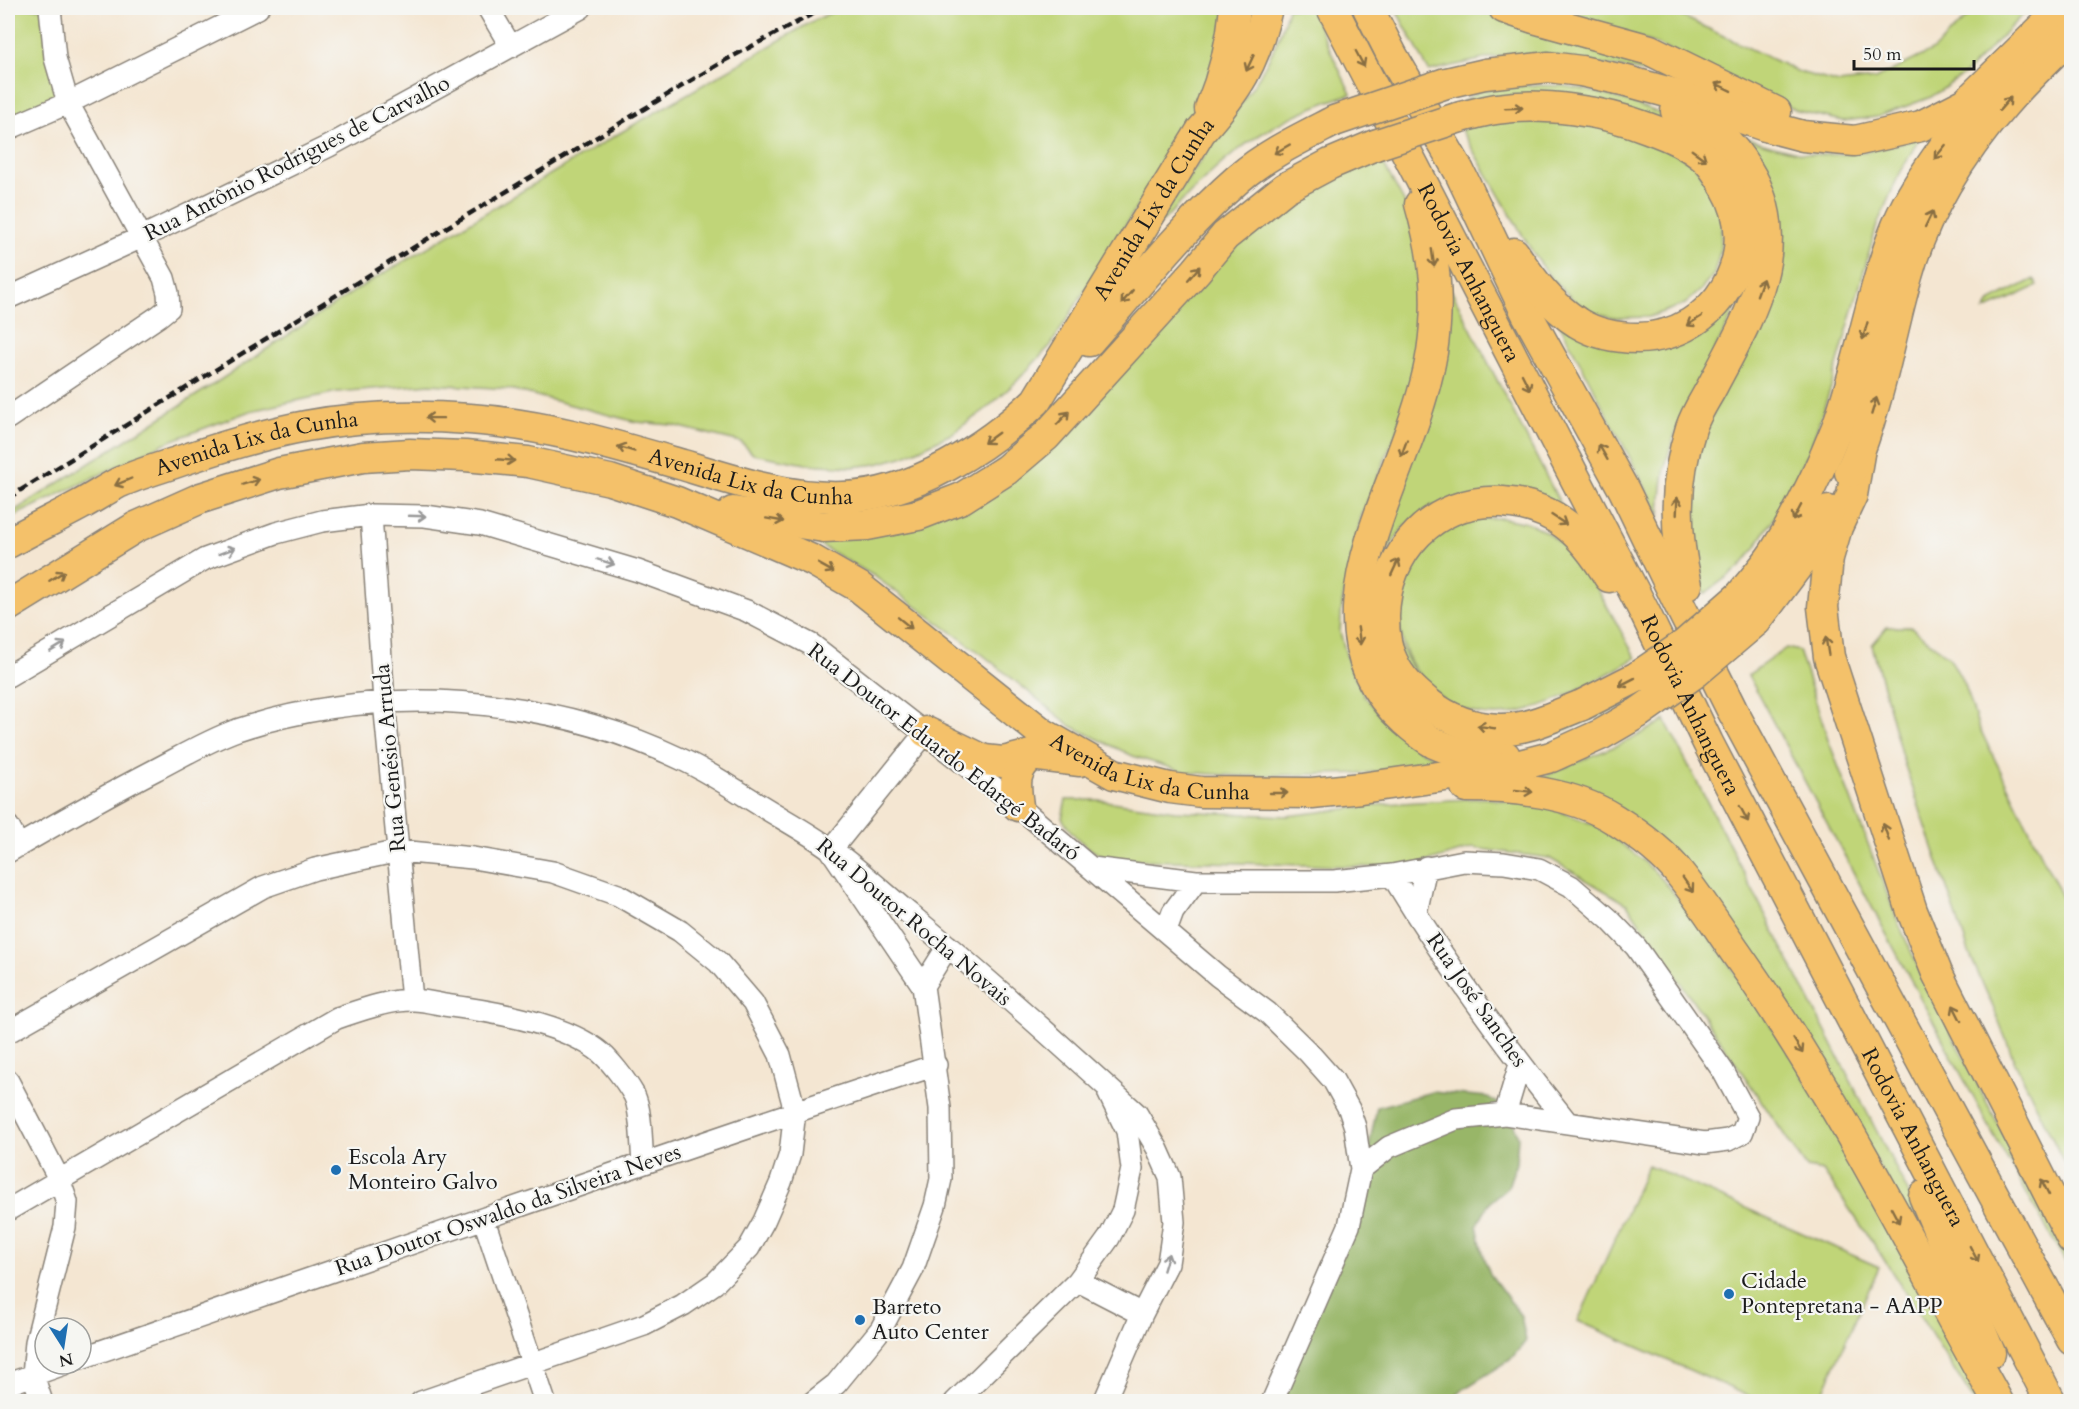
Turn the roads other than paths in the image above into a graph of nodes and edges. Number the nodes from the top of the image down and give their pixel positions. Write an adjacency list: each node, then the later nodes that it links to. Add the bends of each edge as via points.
1 (50, 8): 15 (street, via 55,58)
2 (258, 8): 15 (street)
3 (488, 8): 12 (street)
4 (581, 8): 12 (street, Rua Antônio Rodrigues de Carvalho)
5 (1234, 8): 18 (highway, via 1224,67)
6 (1267, 8): 18 (highway, Avenida Lix da Cunha, one-way to 18, via 1260,39 1244,76)
7 (1332, 8): 19 (highway, Rodovia Anhanguera, one-way to 19)
8 (1368, 8): 20 (highway, Rodovia Anhanguera)
9 (1504, 8): 16 (highway, one-way to 9, via 1835,128 1802,122 1763,107 1650,50)
10 (2063, 8): 14 (highway)
11 (2072, 35): 25 (highway, one-way to 11, via 1885,370 1907,274 1925,225 1972,145 2005,103)
12 (511, 47): 21 (street, Rua Antônio Rodrigues de Carvalho, via 329,146)
13 (1549, 67): 16 (highway, via 1623,80 1818,139 1855,141); 23 (highway, one-way to 23, bridge, via 1446,83 1334,121 1266,158 1182,232); 30 (highway, one-way to 13, via 1680,558 1676,508 1683,457 1692,424 1735,343 1764,276 1768,250 1759,190 1742,159 1701,121 1568,77)
14 (1984, 86): 16 (highway, via 1966,103); 36 (highway, one-way to 36, bridge, via 1959,129 1921,178 1902,216 1837,426 1796,515 1773,555 1740,596 1684,645 1637,677 1543,720 1501,729 1465,723 1441,713 1418,695 1392,661 1384,624 1384,597 1392,572 1416,534 1434,519 1457,508 1485,501 1544,510 1593,550)
15 (68, 103): 17 (street); 21 (street)
16 (1921, 126)
17 (8, 129)
18 (1201, 131): 23 (highway, Avenida Lix da Cunha)
19 (1389, 143): 20 (highway, one-way to 20, bridge, via 1457,118 1498,109 1558,107 1634,122 1678,139 1708,161 1730,193 1738,216 1737,263 1720,298 1697,321 1647,338 1600,333 1558,308 1538,287); 27 (highway, one-way to 19, via 824,527 887,521 962,498 1006,470 1046,436 1225,236 1285,188 1330,164); 35 (highway, one-way to 35, via 1431,243 1437,309 1432,352 1419,404 1361,572 1358,632 1366,666 1391,708 1415,730 1462,752 1509,756); 36 (highway, Rodovia Anhanguera, one-way to 36, via 1645,613)
20 (1459, 171): 26 (highway, Rodovia Anhanguera, one-way to 20, via 1527,314)
21 (142, 237): 22 (street, Rua Antônio Rodrigues de Carvalho); 24 (street, via 164,278 169,308)
22 (8, 298)
23 (1036, 401): 29 (highway, Avenida Lix da Cunha, one-way to 29, via 985,443 946,465 873,494 844,497 794,495 525,424 402,417 308,425 253,438 120,483)
24 (8, 418)
25 (1859, 454): 35 (highway, bridge, via 1804,557 1756,621 1696,672); 70 (highway, one-way to 25, via 1937,974 1912,911 1829,657 1823,607 1828,558 1851,495)
26 (1624, 490): 30 (highway); 75 (highway, Rodovia Anhanguera, via 1732,710)
27 (677, 502): 31 (highway, Avenida Lix da Cunha, one-way to 27, via 136,527 201,498 279,473 363,457 410,454 528,462 610,480); 38 (highway, Avenida Lix da Cunha, one-way to 38, via 812,560 859,586 1042,733)
28 (371, 515): 32 (street, Rua Doutor Eduardo Edargé Badaró, one-way to 28, via 205,559 288,530); 33 (street, Rua Genésio Arruda); 34 (street, Rua Doutor Eduardo Edargé Badaró, one-way to 34, via 425,516 480,524 638,571 747,611 812,645)
29 (8, 543)
30 (1687, 585): 72 (highway, via 1974,1126)
31 (8, 606)
32 (8, 676)
33 (384, 701): 42 (street, Rua Doutor Rocha Novais, via 313,712 235,731 150,772); 43 (street, Rua Doutor Rocha Novais, via 493,705 563,717 616,732 704,771); 44 (street, Rua Genésio Arruda)
34 (926, 732): 37 (highway, via 984,760 1003,762); 40 (street, Rua Doutor Eduardo Edargé Badaró); 43 (street)
35 (1602, 734): 39 (highway, via 1551,757 1516,766)
36 (1708, 743): 52 (highway, Rodovia Anhanguera, one-way to 52)
37 (1031, 755): 38 (highway); 40 (highway, via 1018,768)
38 (1095, 763): 39 (highway, Avenida Lix da Cunha, one-way to 39, via 1114,774 1201,792 1312,793)
39 (1361, 788): 88 (highway, one-way to 88, via 1495,787 1570,800 1614,819 1680,873 1797,1044)
40 (1018, 806): 46 (street, Rua Doutor Eduardo Edargé Badaró)
41 (8, 826): 42 (street)
42 (13, 849)
43 (831, 850): 51 (street, Rua Doutor Rocha Novais); 53 (street)
44 (399, 851): 54 (street, Rua Genésio Arruda); 55 (street, via 315,868 263,887); 60 (street, via 473,858 553,872 618,895 680,931 718,962 753,1003 780,1055)
45 (1426, 867): 47 (street); 49 (street); 62 (street, via 1464,861 1504,863 1539,869 1571,886 1636,947 1724,1071 1748,1117 1742,1133 1728,1140 1705,1143)
46 (1091, 868): 48 (street); 50 (street, Rua Doutor Eduardo Edargé Badaró)
47 (1392, 875): 48 (street, via 1334,881); 49 (street, Rua José Sanches)
48 (1196, 881): 50 (street, via 1173,912)
49 (1416, 914): 56 (street, Rua José Sanches)
50 (1166, 931): 63 (street, Rua Doutor Eduardo Edargé Badaró, via 1268,1013 1309,1053 1333,1080)
51 (948, 946): 53 (street); 59 (street, Rua Doutor Rocha Novais)
52 (1830, 978): 89 (highway, via 1861,1060 1901,1141); 90 (highway, Rodovia Anhanguera, one-way to 90)
53 (924, 986): 57 (street)
54 (412, 1000): 65 (street, via 526,1021 564,1033 597,1050 635,1097); 67 (street, via 376,1005 337,1018)
55 (8, 1032)
56 (1520, 1064): 61 (street); 62 (street, Rua José Sanches)
57 (936, 1065): 60 (street, Rua Doutor Oswaldo da Silveira Neves); 84 (street, via 941,1179 913,1269 881,1329 836,1384)
58 (8, 1081): 67 (street)
59 (1103, 1083): 71 (street, via 1127,1131 1132,1169 1123,1210 1110,1238); 73 (street, Rua Doutor Rocha Novais, one-way to 59, via 1168,1263 1174,1222 1170,1177 1137,1114)
60 (795, 1111): 65 (street, Rua Doutor Oswaldo da Silveira Neves); 77 (street, via 790,1154 764,1221 748,1248 715,1283 683,1305 644,1324)
61 (1505, 1114): 62 (street); 64 (street, via 1456,1119)
62 (1567, 1122)
63 (1355, 1127): 64 (street); 66 (street, Rua Doutor Eduardo Edargé Badaró)
64 (1389, 1147): 66 (street)
65 (643, 1163): 69 (street, Rua Doutor Oswaldo da Silveira Neves)
66 (1361, 1169): 87 (street, via 1349,1226)
67 (59, 1179): 68 (street); 74 (street, via 67,1202 65,1227)
68 (8, 1210)
69 (483, 1220): 76 (street, Rua Doutor Oswaldo da Silveira Neves); 77 (street)
70 (2072, 1239)
71 (1078, 1281): 73 (street); 85 (street)
72 (2072, 1298)
73 (1142, 1314): 86 (street, Rua Doutor Rocha Novais)
74 (43, 1316)
75 (2072, 1340)
76 (93, 1354)
77 (532, 1362): 82 (street); 83 (street)
78 (33, 1375): 80 (street)
79 (33, 1376): 81 (street)
80 (8, 1384)
81 (42, 1401)
82 (422, 1401)
83 (545, 1401)
84 (813, 1401)
85 (955, 1401)
86 (1104, 1401)
87 (1272, 1401)
88 (1998, 1401)
89 (2013, 1401)
90 (2051, 1401)

